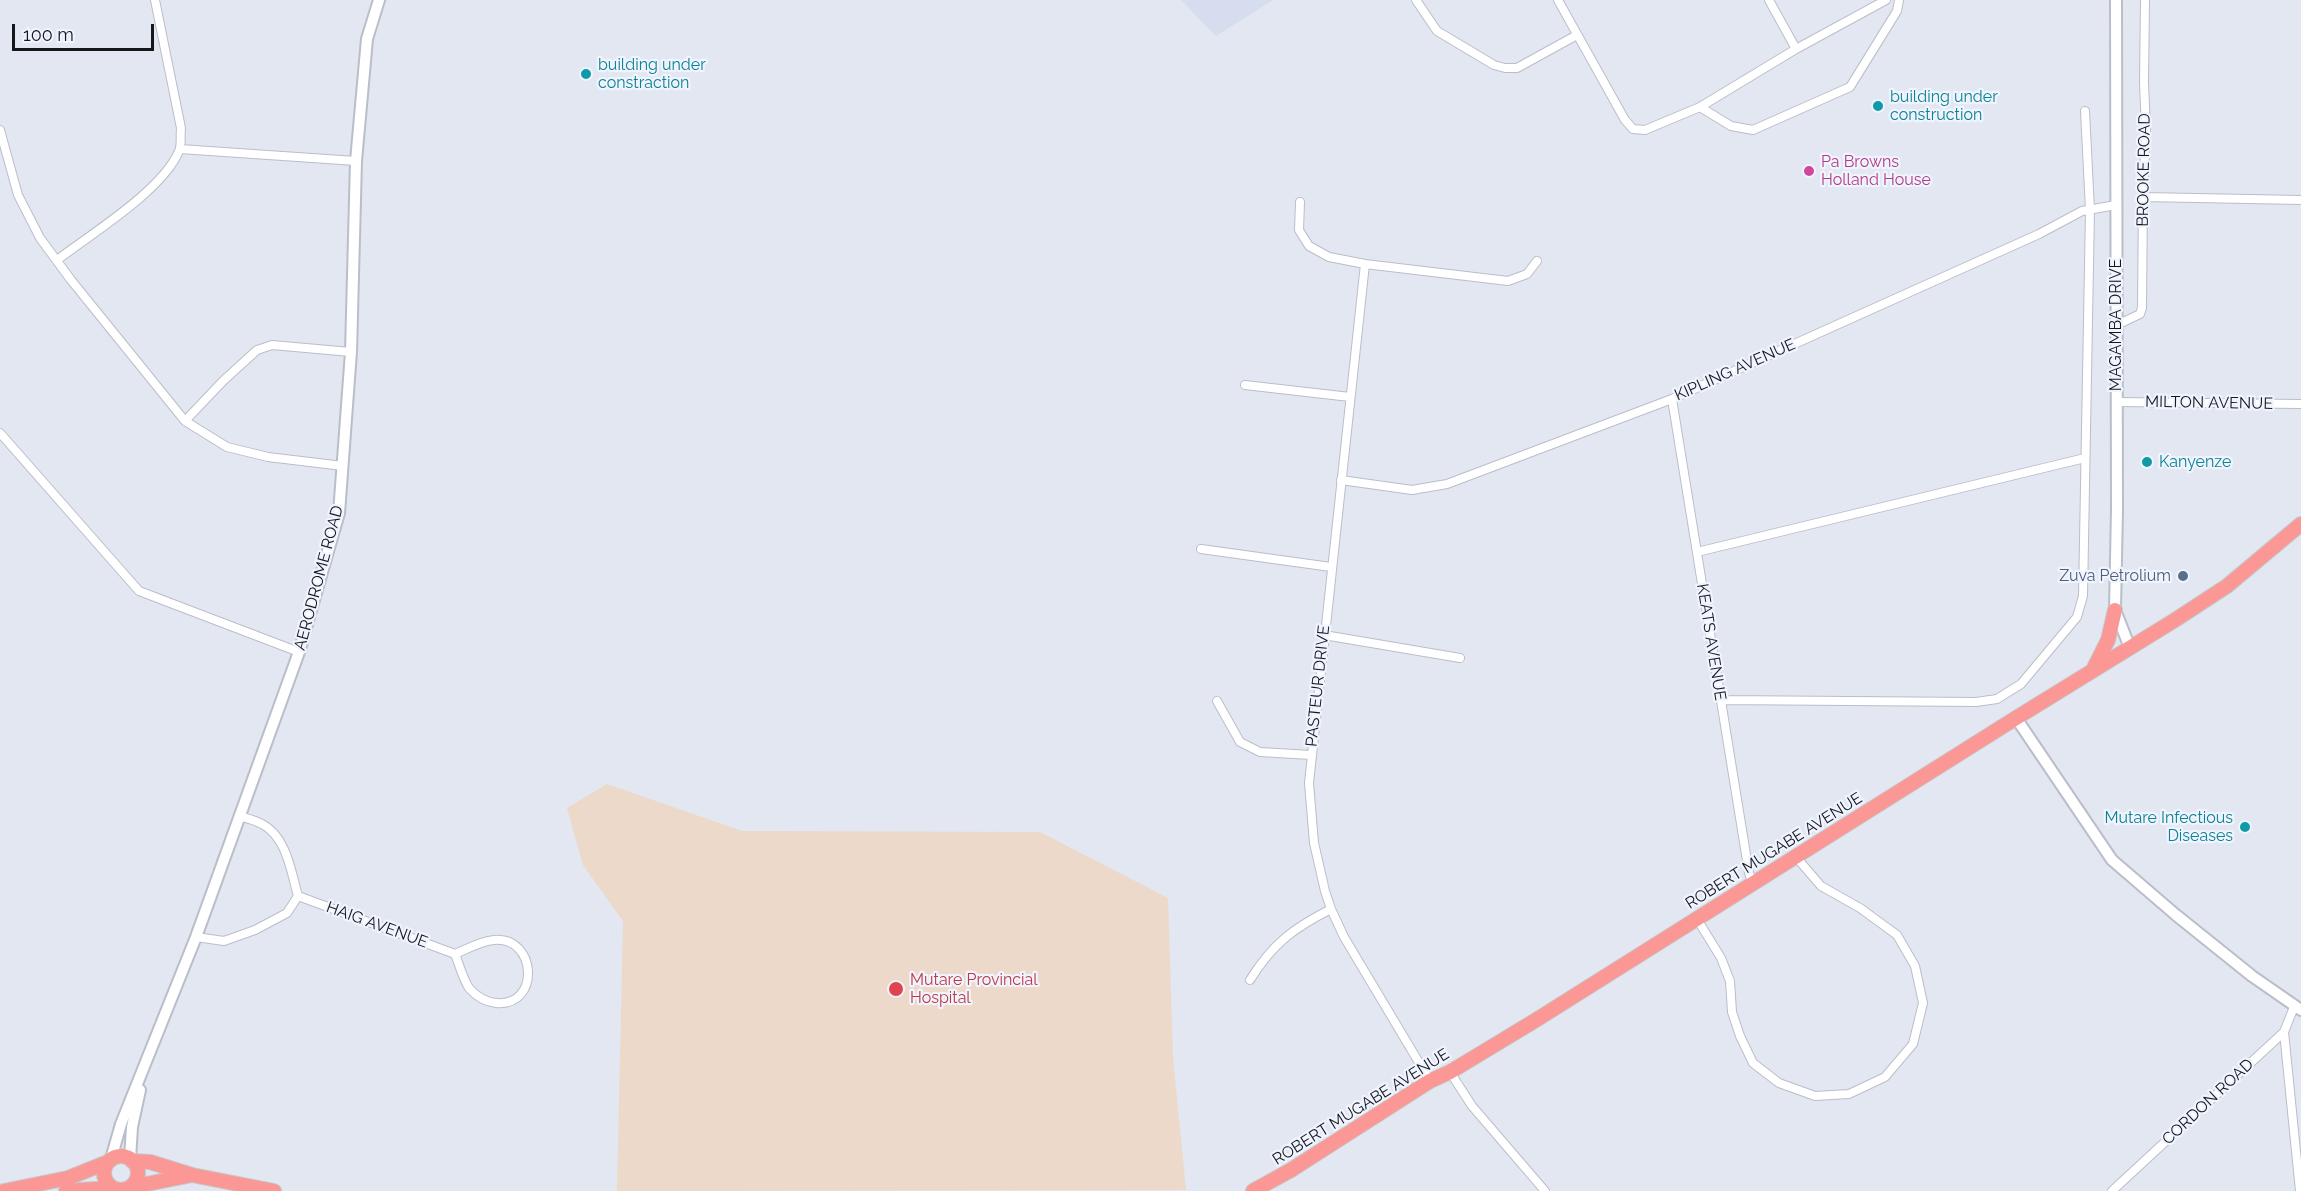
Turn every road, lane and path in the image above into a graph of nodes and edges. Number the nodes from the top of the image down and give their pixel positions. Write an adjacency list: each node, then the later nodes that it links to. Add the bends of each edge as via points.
1 (155, 0): 15 (street, via 181,128)
2 (379, 0): 16 (street, AERODROME ROAD, via 367,39)
3 (1416, 0): 10 (street, via 1437,31 1505,68 1517,68)
4 (1558, 0): 10 (street)
5 (1769, 0): 11 (street)
6 (1886, 0): 11 (street)
7 (1899, 0): 12 (street, via 1897,11 1850,87 1753,130 1731,126)
8 (2116, 0): 20 (street, MAGAMBA DRIVE)
9 (2145, 0): 17 (street, BROOKE ROAD)
10 (1577, 35): 12 (street, via 1633,129 1645,130)
11 (1796, 49): 12 (street)
12 (1701, 107)
13 (2085, 111): 21 (street)
14 (0, 130): 22 (street, via 18,195 40,238)
15 (180, 149): 16 (street); 22 (street, via 151,189)
16 (356, 161): 26 (street, AERODROME ROAD)
17 (2143, 197): 18 (street); 25 (street, BROOKE ROAD, via 2142,308 2140,314)
18 (2301, 200)
19 (1300, 202): 24 (street, via 1299,230 1310,246 1329,257)
20 (2116, 205): 21 (street, KIPLING AVENUE); 25 (street, MAGAMBA DRIVE)
21 (2090, 210): 29 (street, KIPLING AVENUE); 34 (street)
22 (57, 260): 32 (street)
23 (1537, 261): 24 (street, via 1527,274 1508,281)
24 (1365, 264): 28 (street, PASTEUR DRIVE)
25 (2117, 325): 30 (street, MAGAMBA DRIVE)
26 (351, 352): 32 (street, via 272,345 257,350); 35 (street, AERODROME ROAD)
27 (1245, 385): 28 (street)
28 (1350, 397): 36 (street, PASTEUR DRIVE)
29 (1672, 399): 36 (street, KIPLING AVENUE, via 1447,484 1412,490); 39 (street, KEATS AVENUE)
30 (2116, 402): 31 (street, MILTON AVENUE); 41 (street, MAGAMBA DRIVE)
31 (2301, 404)
32 (185, 421): 35 (street, via 227,447 268,457)
33 (0, 433): 44 (street, via 139,591)
34 (2085, 458): 39 (street); 48 (street, via 2083,596 2077,618 2021,684 1997,699 1976,702)
35 (343, 466): 44 (street, AERODROME ROAD, via 339,513)
36 (1341, 480): 40 (street, PASTEUR DRIVE)
37 (2301, 524): 43 (highway, ROBERT MUGABE AVENUE, via 2228,586)
38 (1201, 549): 40 (street)
39 (1697, 552): 48 (street, KEATS AVENUE)
40 (1332, 567): 42 (street, PASTEUR DRIVE)
41 (2115, 610): 43 (street, MAGAMBA DRIVE); 46 (highway, via 2109,640)
42 (1324, 635): 45 (street); 50 (street, PASTEUR DRIVE)
43 (2130, 648): 46 (highway, ROBERT MUGABE AVENUE)
44 (299, 652): 51 (street, AERODROME ROAD)
45 (1460, 658)
46 (2093, 669): 49 (highway, ROBERT MUGABE AVENUE)
47 (1217, 700): 50 (street, via 1240,742 1260,752)
48 (1721, 700): 53 (street, KEATS AVENUE)
49 (2016, 718): 52 (highway, ROBERT MUGABE AVENUE); 60 (street, via 2112,860)
50 (1311, 755): 55 (street, PASTEUR DRIVE, via 1314,843)
51 (239, 816): 54 (street, via 263,824 276,836); 57 (street, AERODROME ROAD)
52 (1796, 857): 53 (highway, ROBERT MUGABE AVENUE); 56 (street, via 1821,886 1897,935 1915,966 1923,1003 1913,1044 1885,1077 1849,1094 1815,1096 1779,1083 1754,1062 1740,1036 1732,1012 1730,981 1721,958)
53 (1753, 884): 56 (highway, ROBERT MUGABE AVENUE)
54 (298, 896): 57 (street, via 287,913 255,930 224,941); 58 (street, HAIG AVENUE)
55 (1331, 909): 59 (street, via 1298,926 1263,958); 64 (street, PASTEUR DRIVE)
56 (1697, 920): 63 (highway, ROBERT MUGABE AVENUE)
57 (196, 937): 62 (street, AERODROME ROAD)
58 (455, 954): 58 (street, via 493,940 505,941 520,949 528,963 529,980 523,993 512,1002 486,1002 469,988)
59 (1250, 980)
60 (2298, 1009): 61 (street, CORDON ROAD)
61 (2284, 1032): 75 (street, CORDON ROAD); 76 (street)
62 (146, 1060): 65 (street, AERODROME ROAD); 66 (street, AERODROME ROAD, via 132,1127)
63 (1450, 1072): 64 (highway, ROBERT MUGABE AVENUE); 74 (street, via 1472,1106)
64 (1430, 1081): 73 (highway, ROBERT MUGABE AVENUE)
65 (109, 1160): 66 (highway, via 121,1156); 68 (highway); 70 (highway, via 68,1178)
66 (131, 1160): 67 (highway); 69 (highway, via 138,1171)
67 (192, 1175): 69 (highway); 72 (highway)
68 (104, 1187): 69 (highway); 71 (highway)
69 (130, 1188)
70 (4, 1191)
71 (66, 1191)
72 (274, 1191)
73 (1253, 1191)
74 (1545, 1191)
75 (2112, 1191)
76 (2300, 1191)

